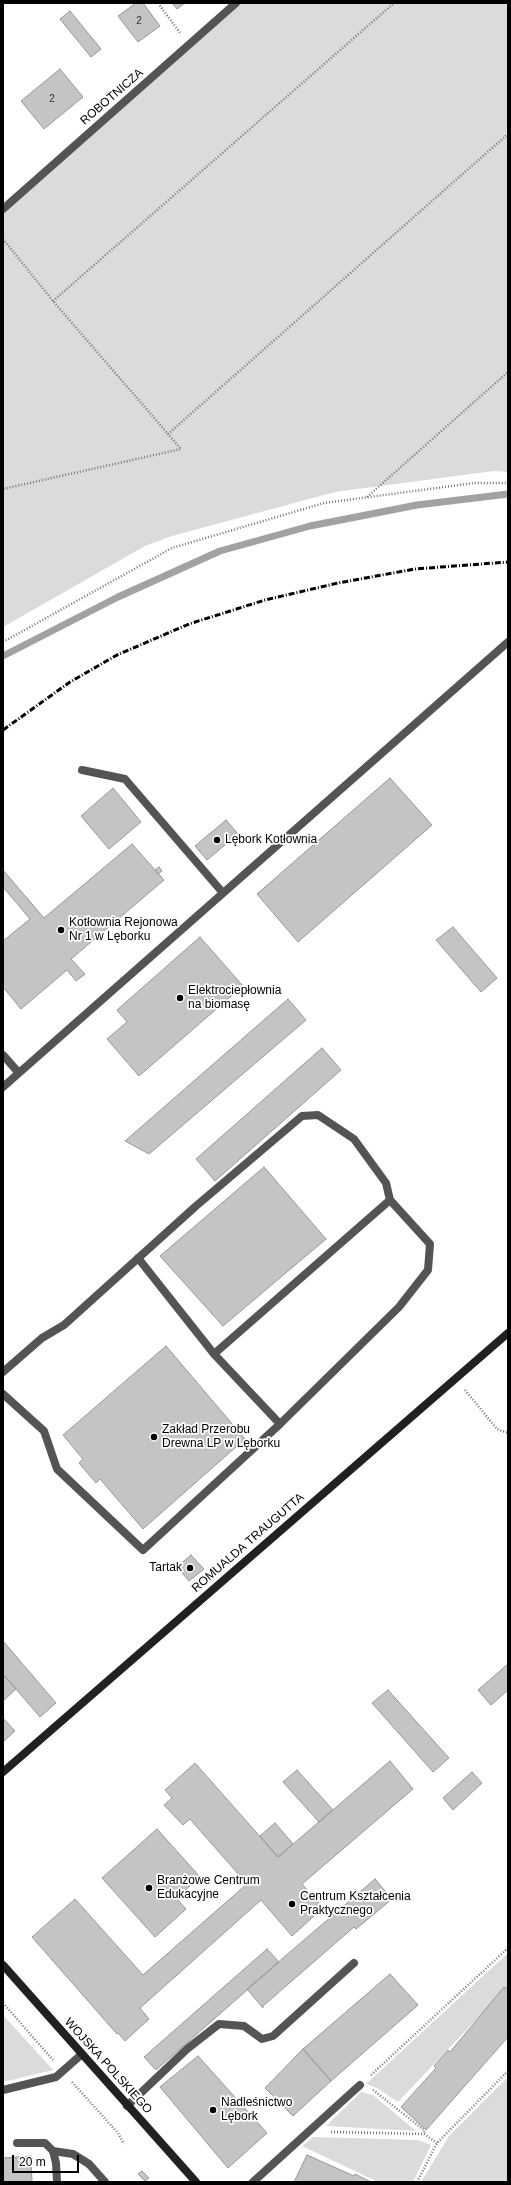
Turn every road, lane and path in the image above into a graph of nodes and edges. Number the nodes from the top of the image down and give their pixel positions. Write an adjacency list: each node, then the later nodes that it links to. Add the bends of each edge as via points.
1 (158, 3): 4 (path)
2 (236, 3): 4 (street, ROBOTNICZA)
3 (394, 3): 8 (path)
4 (188, 45): 6 (street, ROBOTNICZA)
5 (508, 134): 10 (path)
6 (3, 209)
7 (3, 239): 8 (path)
8 (53, 301): 10 (path)
9 (508, 372): 13 (path)
10 (168, 434): 12 (path, via 181,449)
11 (508, 483): 13 (path, via 474,483)
12 (3, 489)
13 (366, 497): 14 (path, via 324,503 172,548)
14 (3, 642)
15 (508, 642): 17 (street)
16 (82, 770): 17 (street, via 125,779)
17 (223, 893): 19 (street)
18 (3, 1055): 19 (street)
19 (18, 1072): 20 (street)
20 (3, 1087)
21 (390, 1200): 22 (street, via 386,1183 354,1139 318,1115 302,1116); 24 (street); 28 (street, via 430,1244 428,1270 399,1307)
22 (138, 1258): 24 (street); 25 (street, via 64,1325 42,1338)
23 (508, 1333): 26 (street, ROMUALDA TRAUGUTTA)
24 (214, 1354): 28 (street)
25 (3, 1372)
26 (456, 1378): 29 (path, via 497,1429); 30 (street, ROMUALDA TRAUGUTTA)
27 (3, 1394): 28 (street, via 44,1431 57,1469 143,1550)
28 (280, 1424)
29 (508, 1433)
30 (3, 1772)
31 (508, 1948): 36 (path)
32 (354, 1962): 38 (street, via 273,2036 262,2039 244,2026 219,2024 187,2049)
33 (3, 1965): 34 (street, WOJSKA POLSKIEGO)
34 (82, 2054): 37 (street, via 56,2077); 38 (street, WOJSKA POLSKIEGO)
35 (508, 2071): 42 (path)
36 (360, 2085): 39 (street); 40 (path, via 394,2105 424,2130)
37 (3, 2090)
38 (127, 2106): 46 (street, WOJSKA POLSKIEGO)
39 (309, 2131): 40 (path); 47 (street)
40 (424, 2134): 42 (path)
41 (17, 2143): 43 (street, via 45,2143)
42 (437, 2143): 48 (path)
43 (53, 2151): 44 (street); 45 (street, via 72,2154 89,2164)
44 (57, 2182)
45 (106, 2182)
46 (196, 2182)
47 (253, 2182)
48 (417, 2182)

